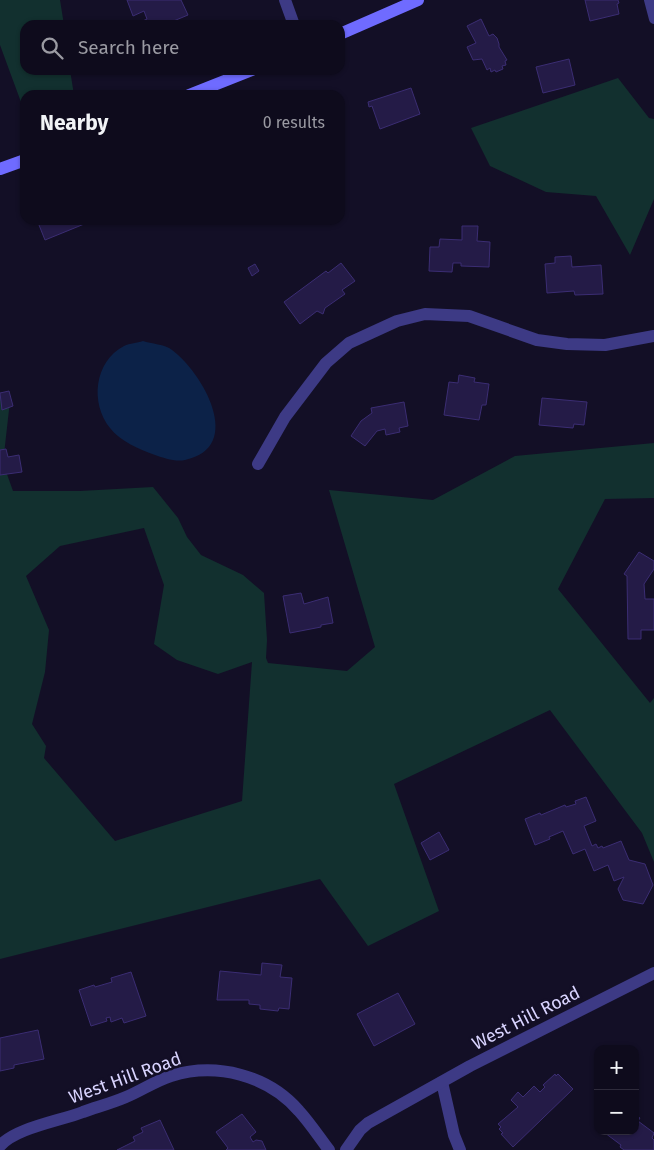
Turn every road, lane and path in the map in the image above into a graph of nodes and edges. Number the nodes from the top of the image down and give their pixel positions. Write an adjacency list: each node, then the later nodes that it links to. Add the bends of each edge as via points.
1 (285, 0): 5 (street)
2 (418, 0): 6 (main road)
3 (649, 0): 4 (lane)
4 (654, 19)
5 (292, 20)
6 (345, 32)
7 (239, 75): 8 (main road)
8 (202, 90)
9 (20, 162): 10 (main road)
10 (0, 169)
11 (654, 336): 12 (street, via 605,345 567,344 538,340 469,316 425,314 397,320 348,344 326,363 285,417)
12 (258, 464)
13 (654, 973): 14 (street, West Hill Road)
14 (442, 1082): 17 (street, West Hill Road, via 368,1123); 18 (street)
15 (0, 1146): 16 (street, West Hill Road, via 16,1133 75,1116 170,1076 213,1070 234,1072 258,1080 280,1093 298,1110)
16 (329, 1150)
17 (346, 1150)
18 (460, 1150)

